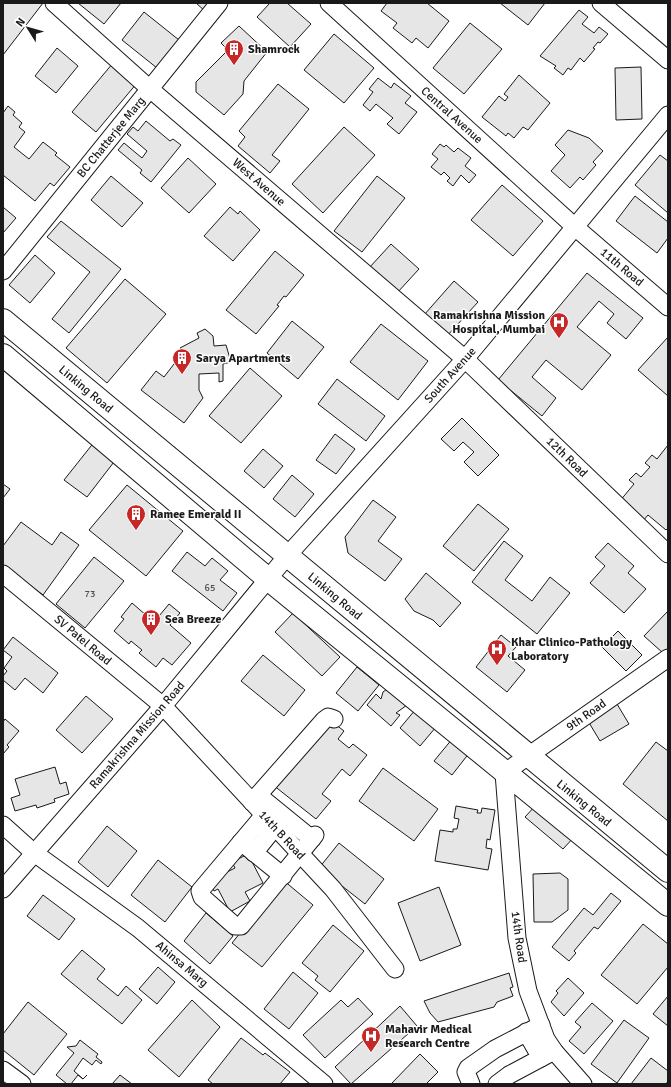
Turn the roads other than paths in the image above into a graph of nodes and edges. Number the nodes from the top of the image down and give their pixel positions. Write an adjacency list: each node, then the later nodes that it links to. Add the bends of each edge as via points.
1 (54, 3): 6 (street, West Avenue)
2 (219, 3): 6 (street, BC Chatterjee Marg)
3 (329, 3): 8 (street, Central Avenue)
4 (601, 3): 5 (street)
5 (668, 60)
6 (150, 89): 9 (street, BC Chatterjee Marg); 13 (street, West Avenue)
7 (668, 115): 8 (street, South Avenue)
8 (575, 227): 10 (street, 11th Road); 13 (street, South Avenue)
9 (3, 271)
10 (668, 307)
11 (3, 320): 15 (main road, Linking Road)
12 (3, 355): 17 (main road)
13 (465, 359): 14 (street, 12th Road); 15 (street, South Avenue)
14 (668, 554)
15 (287, 556): 17 (street, South Avenue); 21 (main road, Linking Road)
16 (3, 574): 19 (street, SV Patel Road)
17 (268, 579): 19 (street, Ramakrishna Mission Road); 22 (main road)
18 (668, 658): 21 (street, 9th Road)
19 (163, 706): 23 (street, 14th B Road); 27 (street, Ramakrishna Mission Road)
20 (334, 719): 23 (street, via 328,717 324,720)
21 (527, 756): 22 (street, 9th Road); 29 (main road, Linking Road)
22 (504, 773): 32 (main road); 34 (street, 14th Road, via 517,938)
23 (255, 798): 24 (street, 14th B Road); 28 (street, via 314,837)
24 (270, 821): 26 (street); 28 (street, 14th B Road)
25 (3, 825): 27 (street, Ahinsa Marg)
26 (248, 847): 30 (street); 30 (street, via 200,891 202,897 233,925 241,926)
27 (34, 852): 31 (street, Ramakrishna Mission Road); 37 (street, Ahinsa Marg, via 138,928)
28 (300, 854): 30 (street); 33 (street, 14th B Road, via 333,890)
29 (668, 871)
30 (283, 876)
31 (3, 889)
32 (668, 905)
33 (395, 969)
34 (540, 1042): 38 (street, via 495,1049 468,1068 466,1072); 39 (street); 40 (street, 14th Road)
35 (3, 1070): 36 (street)
36 (22, 1084)
37 (324, 1084)
38 (471, 1084)
39 (497, 1084)
40 (583, 1084)

